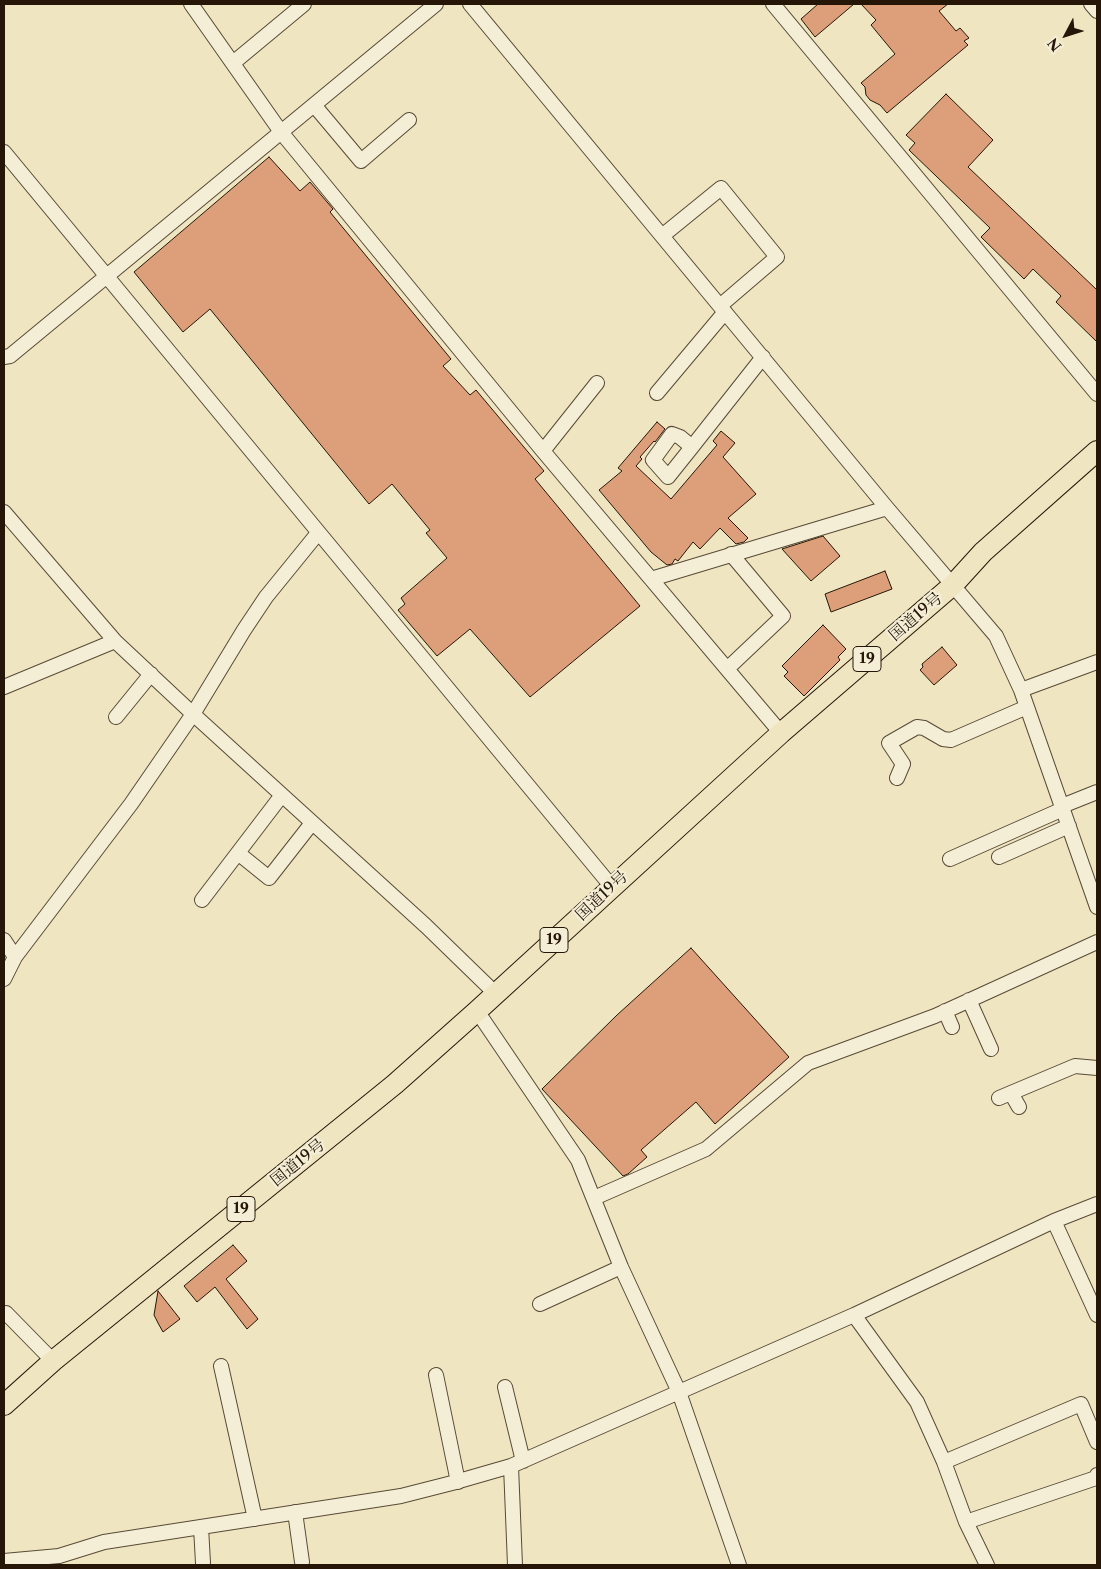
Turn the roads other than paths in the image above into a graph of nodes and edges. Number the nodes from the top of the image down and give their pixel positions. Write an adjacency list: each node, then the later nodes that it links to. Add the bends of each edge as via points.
1 (191, 4): 8 (street)
2 (304, 4): 8 (street)
3 (436, 4): 9 (street)
4 (470, 4): 13 (street)
5 (1091, 4): 7 (street)
6 (776, 5): 20 (street)
7 (1097, 11)
8 (233, 63): 11 (street)
9 (314, 105): 10 (street, via 361,161); 11 (street)
10 (409, 120)
11 (281, 132): 14 (street); 22 (street)
12 (4, 152): 14 (street)
13 (662, 236): 15 (street); 15 (street, via 721,188 777,257)
14 (107, 277): 17 (street); 26 (street)
15 (723, 308): 16 (street); 19 (street)
16 (763, 357): 21 (street); 24 (street)
17 (4, 358)
18 (597, 383): 22 (street)
19 (657, 393)
20 (1097, 394)
21 (692, 447)
22 (544, 451): 28 (street)
23 (1097, 451): 29 (highway, 国道19号 / 19, via 983,552)
24 (887, 508): 27 (street); 29 (street)
25 (4, 512): 30 (street)
26 (318, 533): 37 (street, via 266,598); 49 (street)
27 (731, 554): 28 (street); 32 (street, via 783,616)
28 (651, 579): 32 (street)
29 (953, 585): 35 (street, via 996,636); 39 (highway, 国道19号 / 19)
30 (115, 641): 33 (street); 34 (street)
31 (1097, 662): 35 (street)
32 (727, 669): 39 (street)
33 (151, 674): 37 (street); 38 (street)
34 (4, 687)
35 (1021, 690): 36 (street)
36 (1027, 707): 40 (street, via 951,740 917,727 889,743 902,764); 43 (street)
37 (193, 714): 42 (street); 54 (street, via 131,804)
38 (116, 717)
39 (781, 733): 49 (highway, 国道19号 / 19)
40 (898, 778)
41 (1097, 787): 43 (street)
42 (282, 795): 44 (street); 46 (street)
43 (1062, 808): 45 (street); 48 (street)
44 (312, 823): 46 (street, via 269,878); 56 (street)
45 (1069, 826): 47 (street); 51 (street)
46 (238, 853): 50 (street)
47 (999, 857)
48 (950, 859)
49 (612, 888): 56 (highway, 国道19号 / 19)
50 (202, 900)
51 (1097, 907)
52 (4, 940): 54 (street)
53 (1097, 942): 57 (street)
54 (15, 957): 55 (street)
55 (4, 979)
56 (496, 994): 58 (highway, 国道19号 / 19)
57 (969, 1000): 59 (street); 61 (street)
58 (477, 1011): 64 (street, via 578,1160); 72 (highway, 国道19号 / 19, via 395,1084)
59 (945, 1011): 60 (street); 64 (street, via 808,1063 706,1149)
60 (952, 1027)
61 (991, 1049)
62 (1097, 1068): 63 (street, via 1075,1066 1005,1096)
63 (1019, 1106)
64 (594, 1198): 67 (street)
65 (1097, 1204): 66 (street)
66 (1054, 1221): 70 (street); 71 (street)
67 (621, 1267): 68 (street); 76 (street)
68 (540, 1304)
69 (4, 1313): 72 (street)
70 (1097, 1315)
71 (854, 1316): 76 (street); 79 (street, via 917,1402)
72 (53, 1361): 77 (highway, 国道19号 / 19)
73 (221, 1366): 84 (street)
74 (436, 1375): 82 (street)
75 (505, 1387): 80 (street)
76 (679, 1392): 80 (street); 91 (street)
77 (4, 1404)
78 (1097, 1442): 79 (street, via 1081,1404)
79 (944, 1462): 85 (street)
80 (517, 1464): 82 (street); 90 (street)
81 (1097, 1475): 85 (street)
82 (458, 1482): 83 (street, via 401,1496)
83 (295, 1512): 84 (street); 88 (street)
84 (255, 1518): 86 (street)
85 (966, 1522): 92 (street)
86 (201, 1527): 87 (street, via 104,1542 59,1556); 89 (street)
87 (4, 1561)
88 (302, 1562)
89 (203, 1563)
90 (515, 1565)
91 (739, 1565)
92 (987, 1565)

